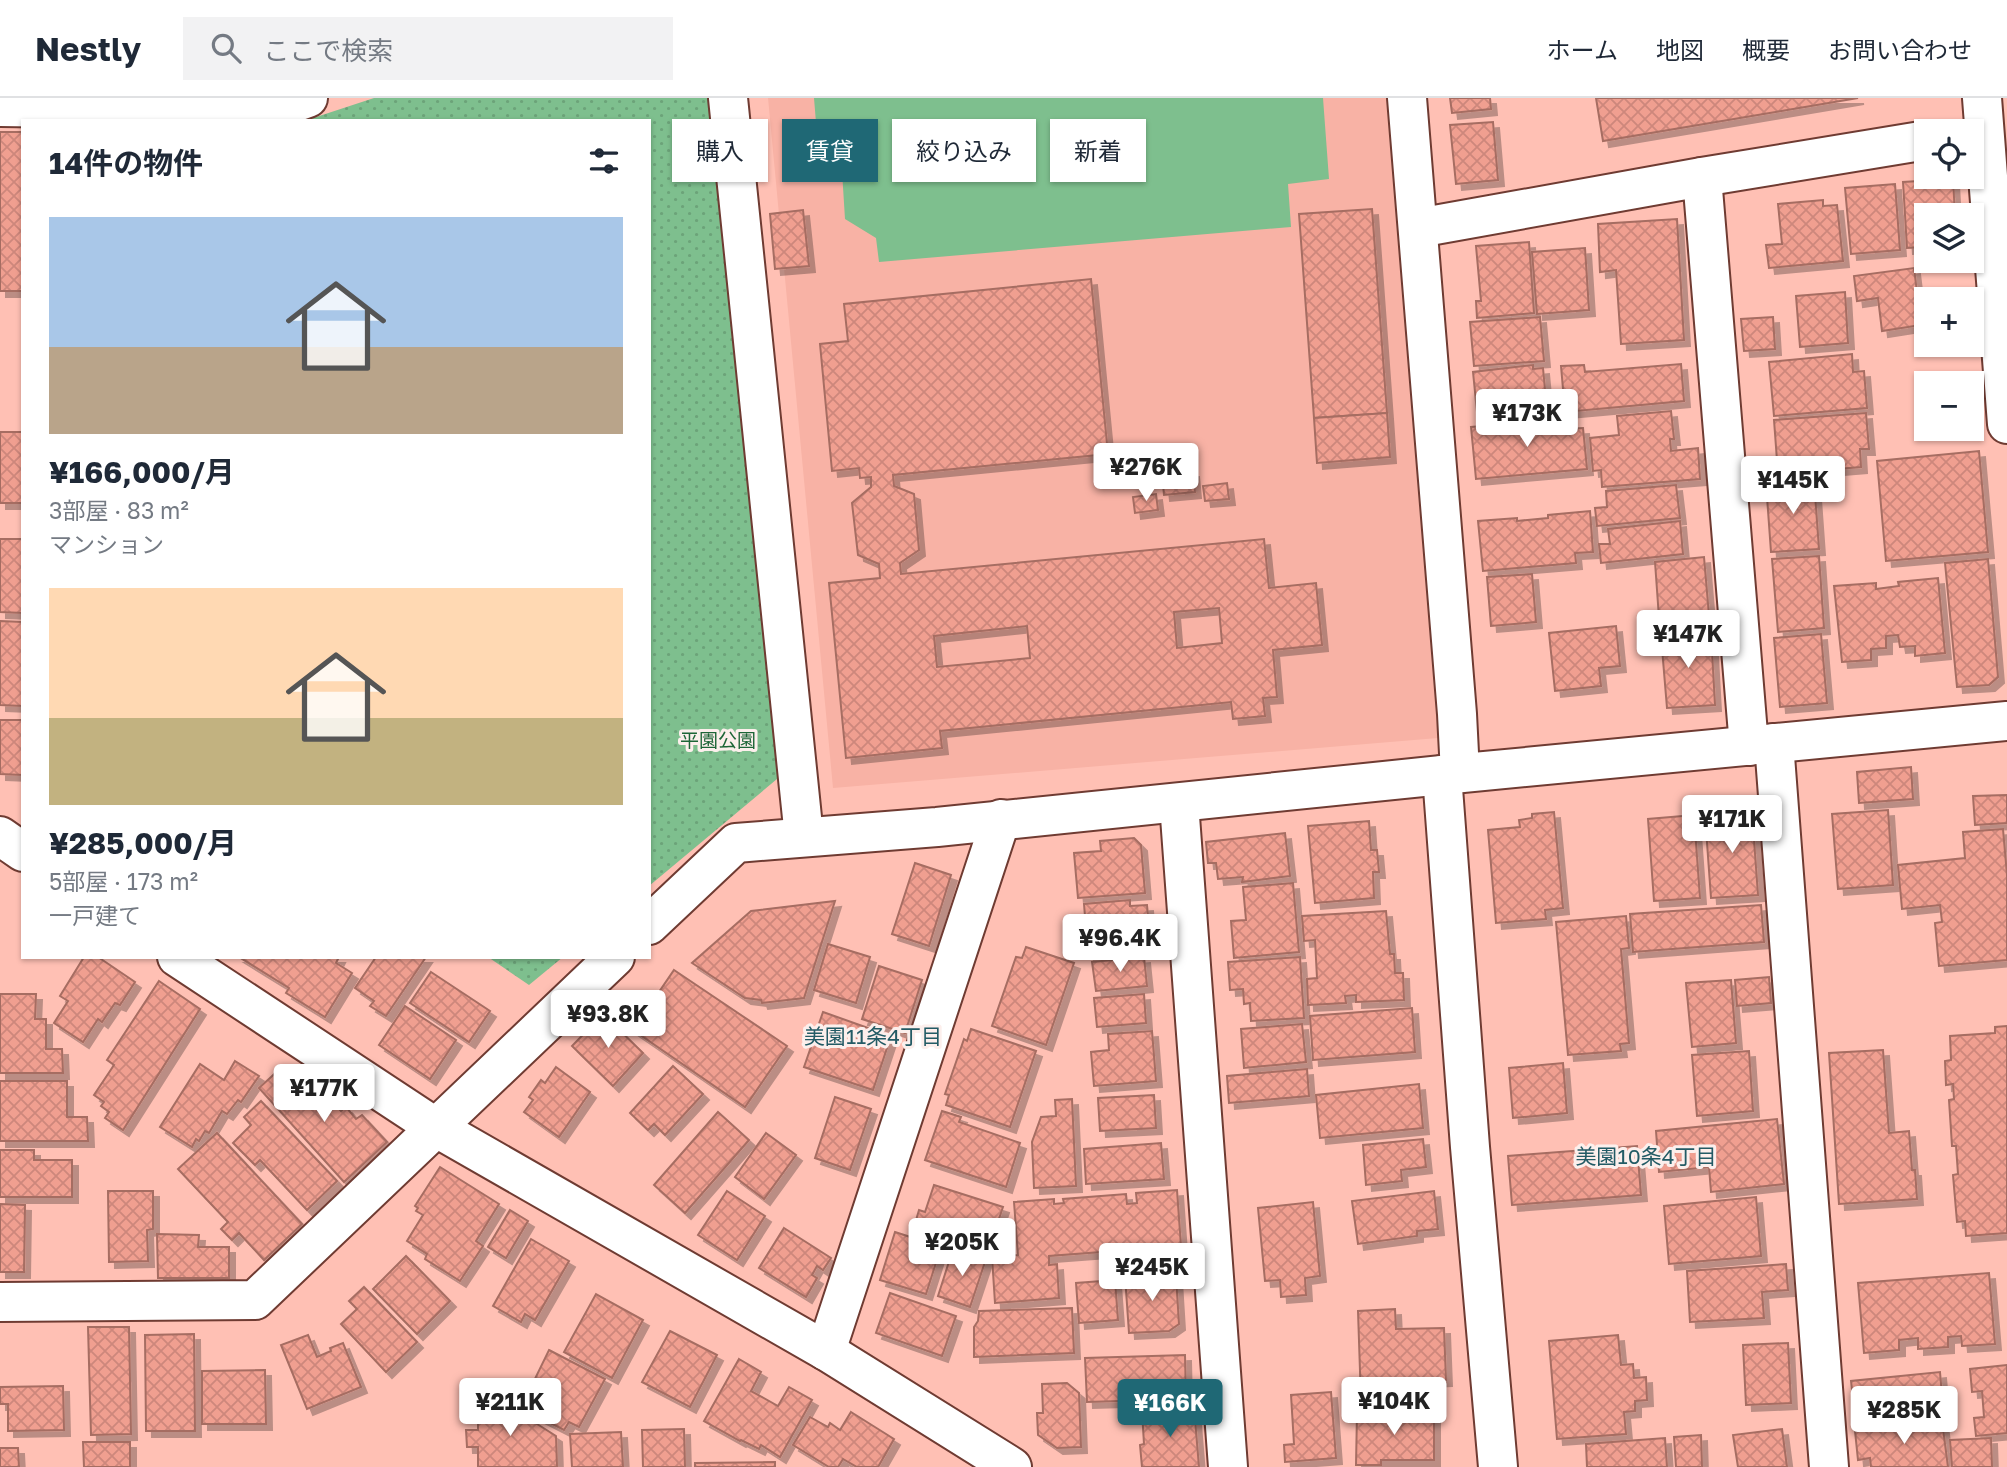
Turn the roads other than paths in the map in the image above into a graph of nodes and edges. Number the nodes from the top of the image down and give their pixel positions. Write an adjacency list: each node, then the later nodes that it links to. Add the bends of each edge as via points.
1 (308, 98): 5 (street)
2 (728, 98): 17 (street)
3 (1407, 98): 9 (street)
4 (0, 107): 5 (street)
5 (272, 110)
6 (1987, 121): 10 (street)
7 (1914, 142): 8 (street)
8 (1702, 177): 9 (street); 12 (street)
9 (1418, 228): 13 (street, via 1456,700)
10 (2007, 424)
11 (2007, 721): 12 (street)
12 (1762, 745): 13 (street); 28 (street)
13 (1451, 774): 14 (street); 27 (street, via 1470,1147)
14 (1179, 803): 15 (street); 26 (street)
15 (1001, 819): 17 (street); 24 (street)
16 (0, 836): 18 (street)
17 (804, 837): 19 (street, via 736,843)
18 (21, 851)
19 (651, 923)
20 (180, 959): 22 (street)
21 (613, 959): 22 (street)
22 (436, 1127): 23 (street, via 255,1300); 24 (street)
23 (0, 1301)
24 (826, 1352): 25 (street)
25 (1012, 1467)
26 (1228, 1467)
27 (1498, 1467)
28 (1829, 1467)

